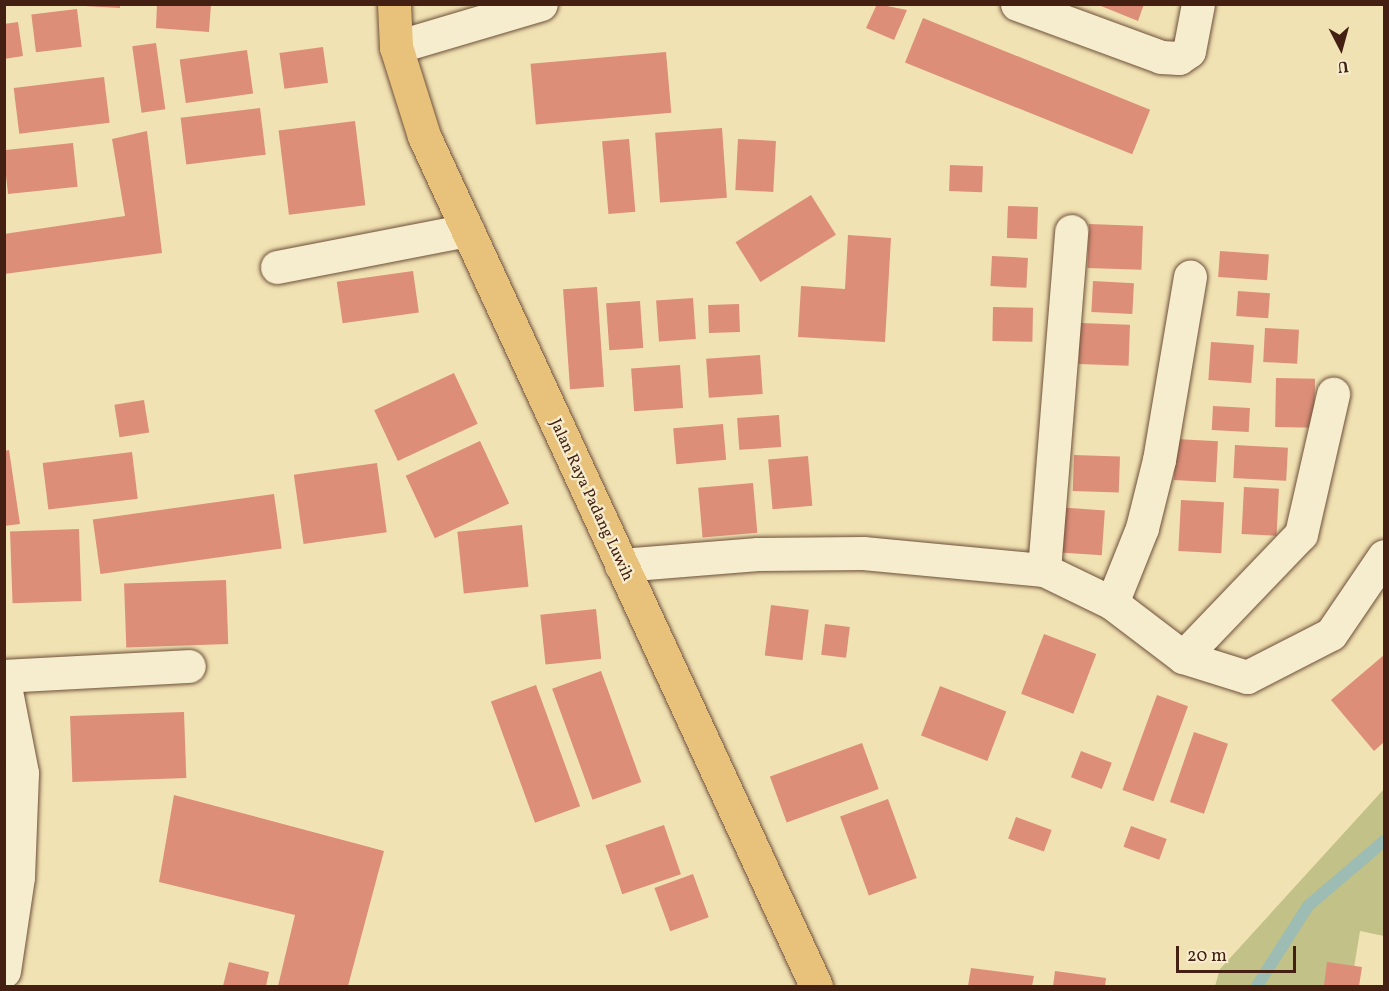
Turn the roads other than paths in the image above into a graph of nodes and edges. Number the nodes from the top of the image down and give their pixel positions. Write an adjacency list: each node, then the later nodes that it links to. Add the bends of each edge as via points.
1 (394, 4): 5 (main road, Jalan Raya Padang Luwih)
2 (542, 4): 5 (street)
3 (1017, 4): 4 (street, via 1161,57 1179,58 1189,51)
4 (1198, 4)
5 (396, 47): 6 (main road, Jalan Raya Padang Luwih, via 424,136)
6 (467, 230): 8 (street); 12 (main road, Jalan Raya Padang Luwih)
7 (1071, 231): 13 (street)
8 (277, 267)
9 (1190, 277): 14 (street, via 1142,528)
10 (1333, 394): 15 (street, via 1301,534)
11 (1384, 556): 15 (street, via 1331,634 1264,673 1246,677)
12 (621, 565): 13 (street, via 758,554 863,553); 20 (main road, Jalan Raya Padang Luwih)
13 (1044, 570): 14 (street)
14 (1112, 603): 15 (street)
15 (1183, 657)
16 (189, 666): 17 (street)
17 (4, 676)
18 (4, 681): 19 (street, via 22,773 18,877)
19 (4, 970)
20 (816, 987)

